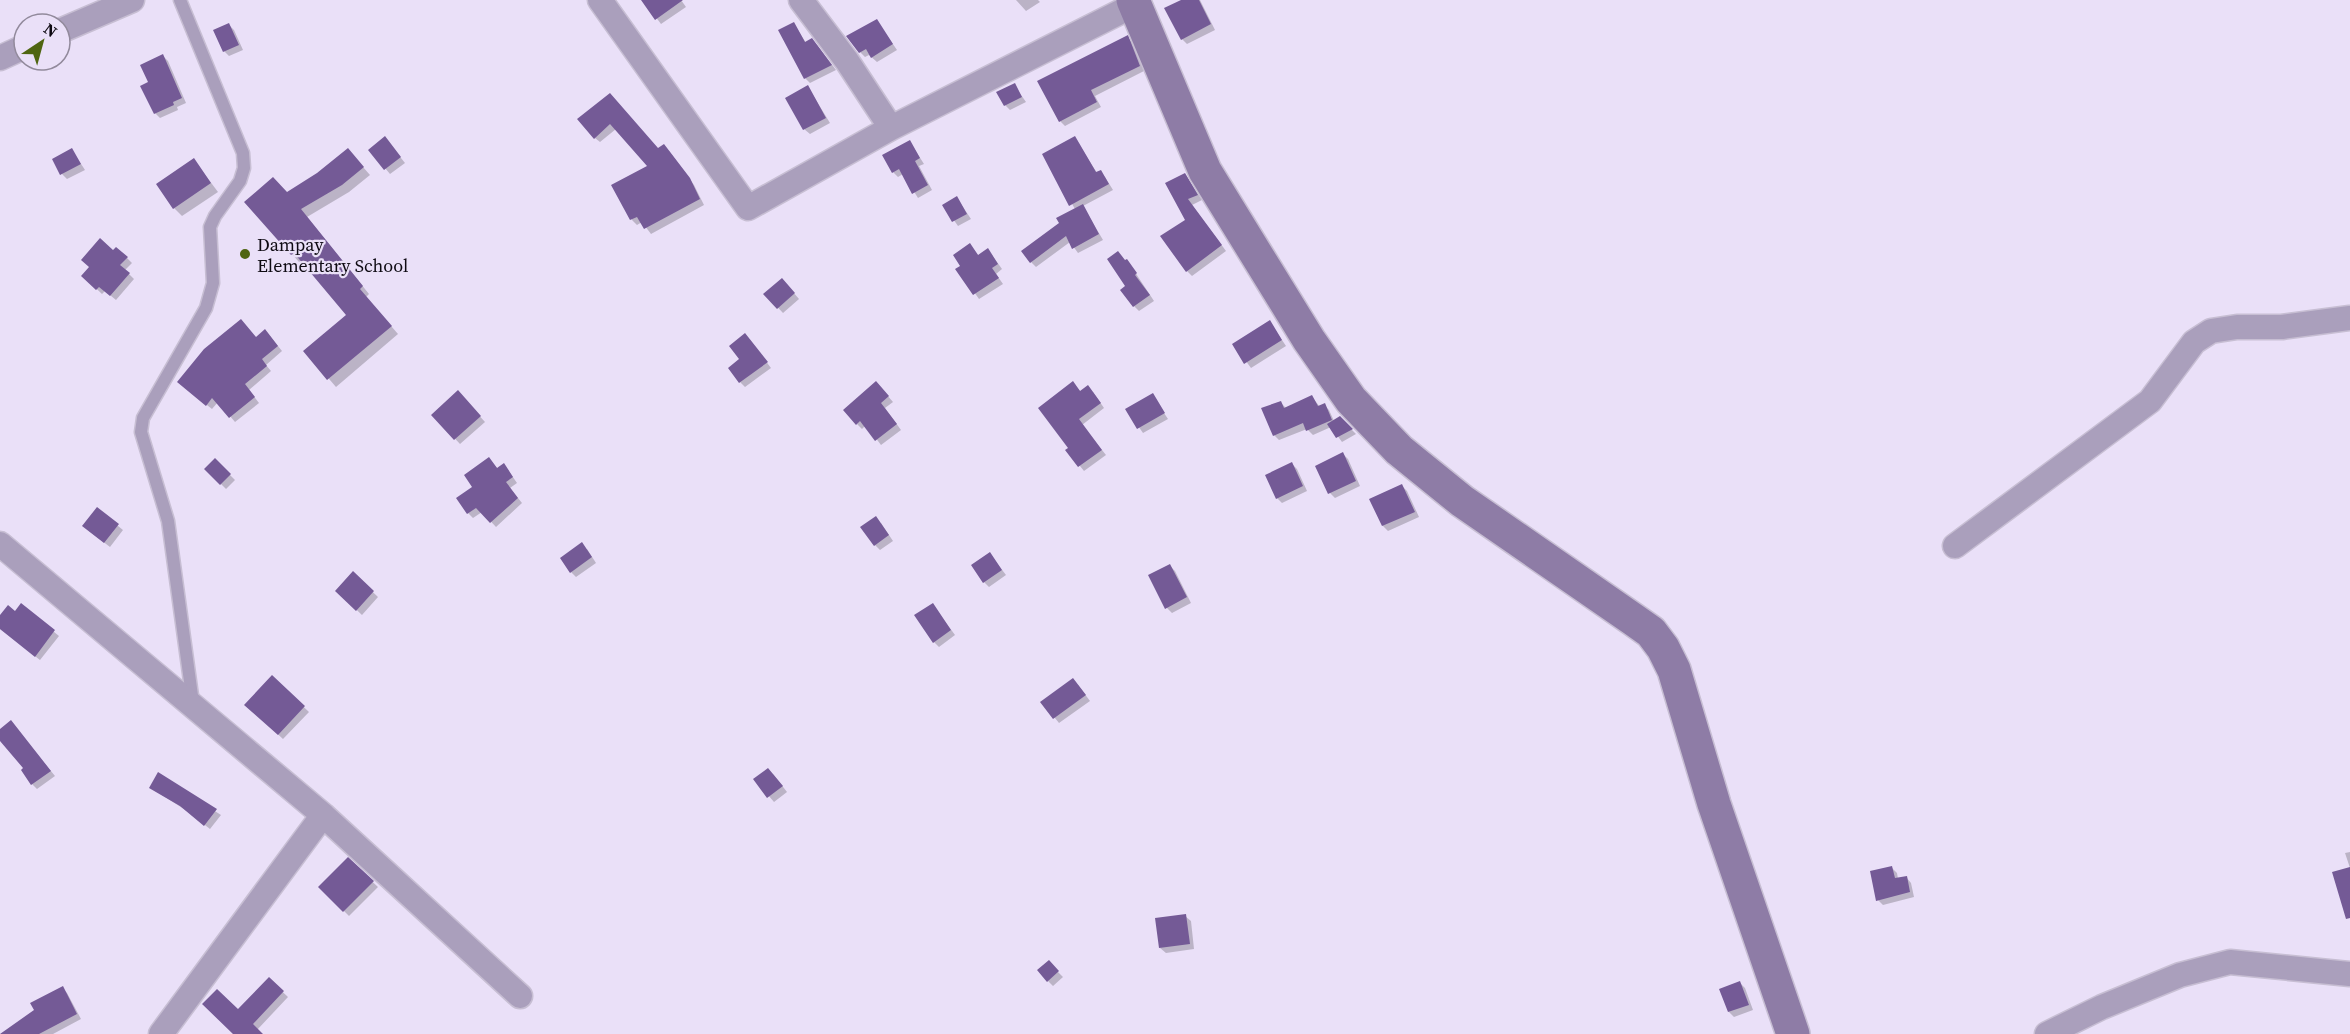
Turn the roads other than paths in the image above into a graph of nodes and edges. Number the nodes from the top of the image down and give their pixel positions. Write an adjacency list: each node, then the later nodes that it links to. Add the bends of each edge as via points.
1 (132, 0): 6 (street)
2 (180, 0): 11 (lane, via 243,153 244,168 240,181 210,227 213,283 206,308 144,418 141,432 168,521)
3 (600, 0): 7 (street, via 748,208)
4 (801, 0): 7 (street)
5 (1134, 2): 7 (street); 16 (street, via 1205,171 1309,340 1351,400 1398,450 1462,501 1651,632 1663,648 1674,670 1714,804)
6 (72, 26)
7 (891, 128)
8 (2350, 318): 10 (street, via 2211,331 2194,342 2150,401)
9 (0, 544): 11 (street)
10 (1955, 546)
11 (194, 707): 12 (street)
12 (323, 815): 14 (street); 15 (street)
13 (2350, 974): 17 (street, via 2230,962 2180,975)
14 (520, 996)
15 (161, 1034)
16 (1793, 1034)
17 (2047, 1034)

